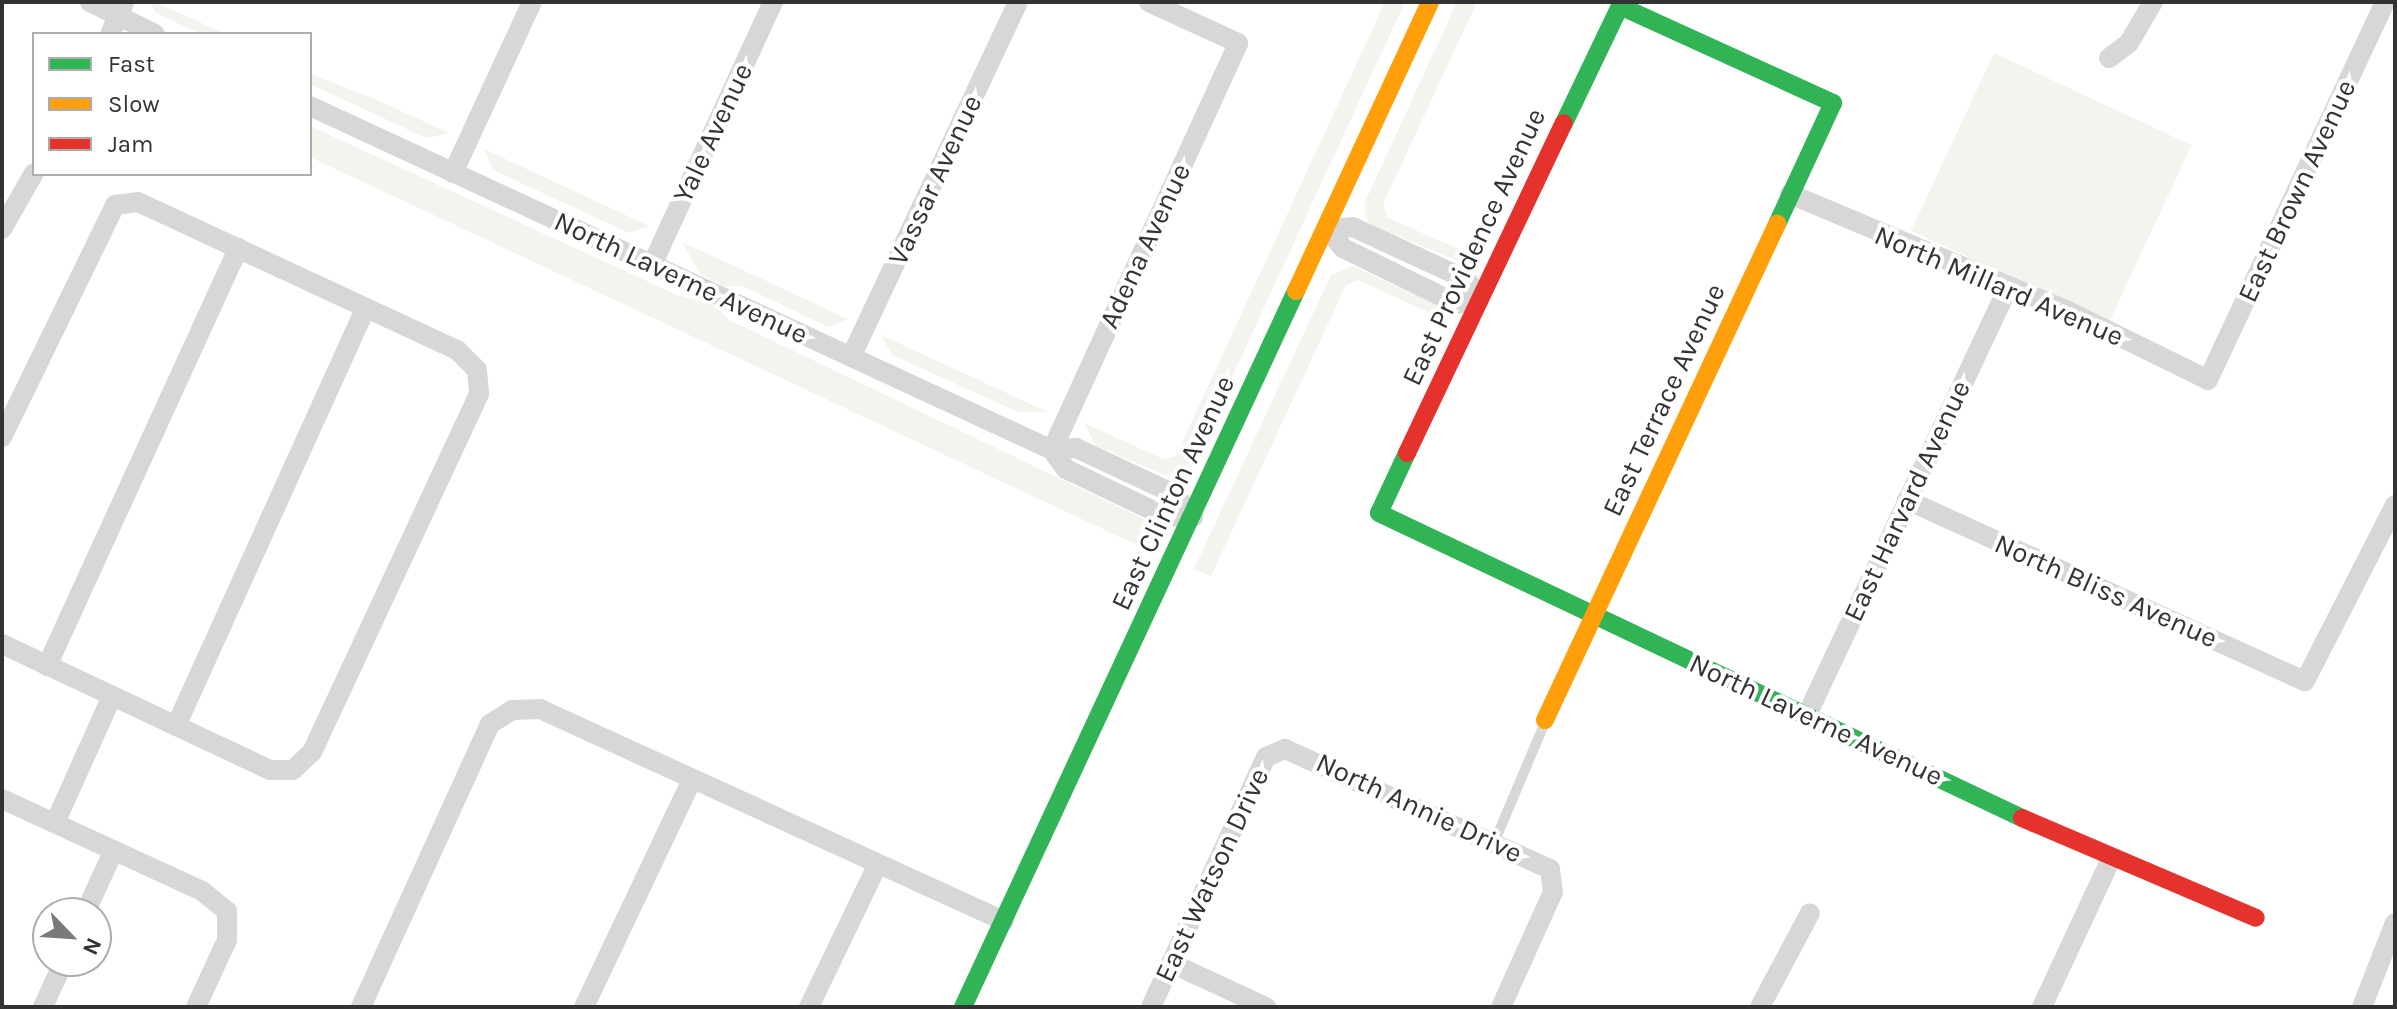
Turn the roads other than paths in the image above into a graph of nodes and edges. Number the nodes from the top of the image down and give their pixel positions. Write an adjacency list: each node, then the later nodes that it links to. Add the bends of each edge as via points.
1 (90, 2): 10 (street)
2 (532, 2): 14 (street)
3 (773, 2): 20 (street, Yale Avenue)
4 (1018, 2): 24 (street, Vassar Avenue)
5 (1149, 2): 27 (street, Adena Avenue, via 1238,43)
6 (1430, 2): 18 (street, East Clinton Avenue)
7 (2153, 2): 12 (street, via 2129,43)
8 (2385, 2): 25 (street, East Brown Avenue)
9 (1620, 6): 16 (street, East Terrace Avenue, via 1833,103); 22 (street, East Providence Avenue)
10 (117, 18): 11 (street)
11 (150, 32)
12 (2109, 58)
13 (312, 107): 14 (street, North Laverne Avenue)
14 (453, 173): 20 (street, North Laverne Avenue)
15 (32, 176): 17 (street)
16 (1790, 194): 21 (street, North Millard Avenue); 32 (street, East Terrace Avenue)
17 (2, 229)
18 (1327, 229): 22 (street, via 1353,227 1467,280); 31 (street, East Clinton Avenue)
19 (238, 248): 23 (street); 26 (street, via 138,202 115,205); 34 (street)
20 (652, 265): 24 (street, North Laverne Avenue)
21 (2009, 286): 25 (street, North Millard Avenue); 28 (street, East Harvard Avenue)
22 (1479, 300): 30 (street, East Providence Avenue)
23 (366, 308): 38 (street); 38 (street, via 457,350 477,370 479,394 312,752 293,770 270,770)
24 (851, 357): 27 (street, North Laverne Avenue)
25 (2208, 380)
26 (4, 426)
27 (1052, 450): 31 (street, North Laverne Avenue, via 1066,469 1164,516)
28 (1907, 500): 29 (street, North Bliss Avenue, via 2305,681); 36 (street, East Harvard Avenue)
29 (2395, 505)
30 (1379, 513): 32 (street, North Laverne Avenue)
31 (1193, 517): 50 (street, East Clinton Avenue)
32 (1594, 616): 36 (street, North Laverne Avenue); 37 (street, East Terrace Avenue)
33 (2, 644): 34 (street)
34 (47, 666): 35 (street)
35 (112, 696): 38 (street); 42 (street)
36 (1806, 717): 45 (street, North Laverne Avenue)
37 (1545, 720): 43 (lane)
38 (176, 726)
39 (1280, 750): 43 (street, North Annie Drive); 52 (street, East Watson Drive, via 1266,757)
40 (692, 780): 46 (street); 56 (street, via 540,709 512,710 490,724); 57 (street)
41 (2, 799): 42 (street)
42 (55, 823): 44 (street)
43 (1494, 843): 62 (street, North Annie Drive, via 1554,875 1553,892)
44 (114, 850): 47 (street); 55 (street, via 202,891 227,911 227,940)
45 (2111, 859): 49 (street, North Laverne Avenue); 64 (street)
46 (877, 866): 50 (street); 58 (street)
47 (92, 897)
48 (1810, 913): 63 (street)
49 (2256, 918)
50 (1004, 921): 59 (street, East Clinton Avenue)
51 (2395, 923): 65 (street)
52 (1171, 963): 60 (street, East Watson Drive); 61 (street)
53 (57, 977): 54 (street)
54 (43, 1007)
55 (196, 1007)
56 (361, 1007)
57 (584, 1007)
58 (809, 1007)
59 (963, 1007)
60 (1151, 1007)
61 (1266, 1007)
62 (1501, 1007)
63 (1760, 1007)
64 (2042, 1007)
65 (2362, 1007)

